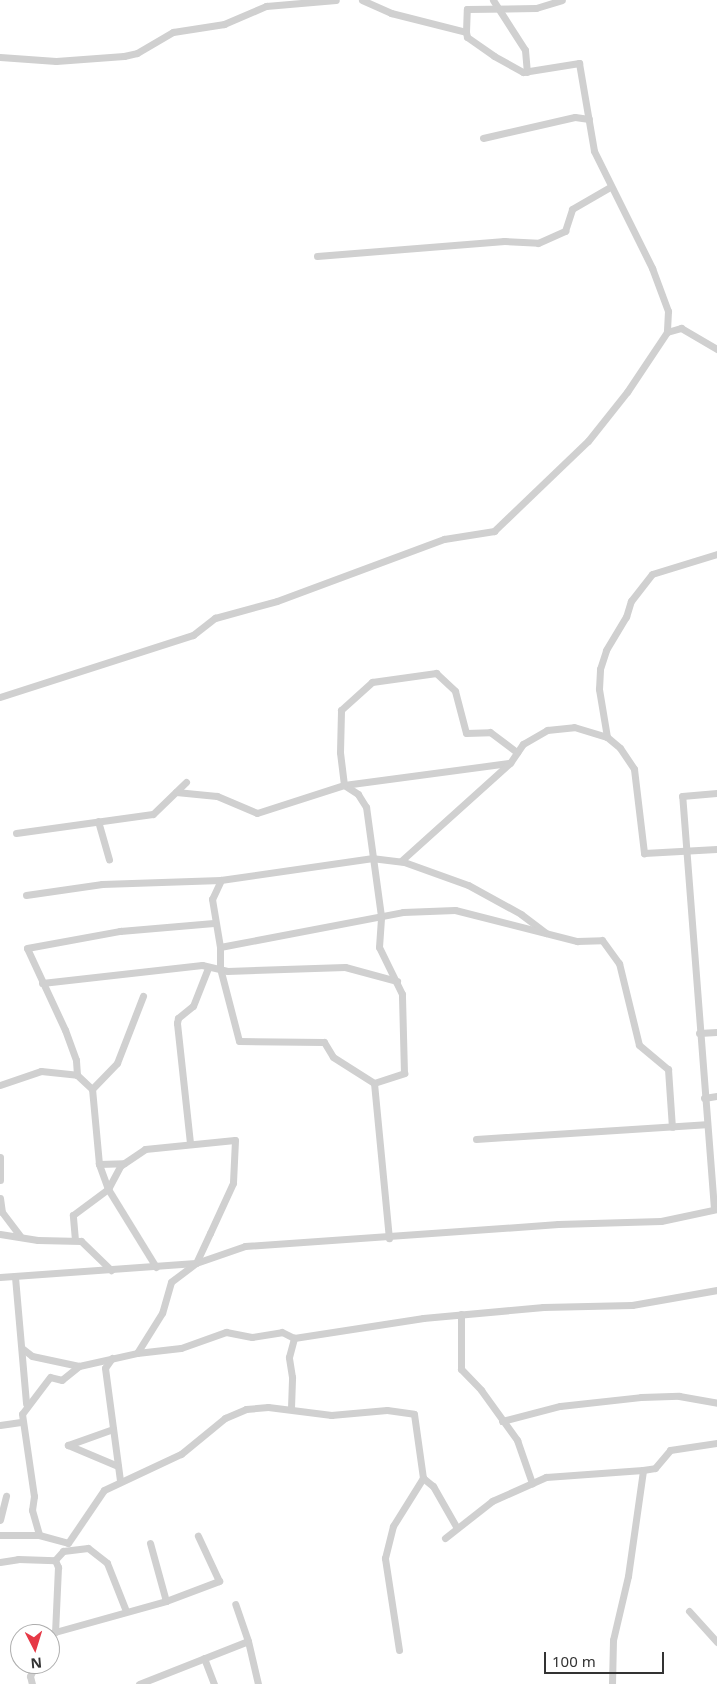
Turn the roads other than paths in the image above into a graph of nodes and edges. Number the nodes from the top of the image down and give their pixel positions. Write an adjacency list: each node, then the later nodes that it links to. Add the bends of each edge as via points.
1 (336, 0): 7 (street, via 266,6 224,24 173,32 137,53 124,56 56,61)
2 (362, 0): 6 (street, via 391,13)
3 (493, 0): 5 (street)
4 (562, 0): 5 (street, via 536,8)
5 (500, 7): 6 (street, via 467,9); 8 (street, via 503,21 525,50)
6 (466, 32): 8 (street, via 467,37 494,56)
7 (0, 57)
8 (527, 72): 9 (street, via 579,62)
9 (589, 119): 10 (street, via 575,117); 11 (street, via 594,151)
10 (483, 138)
11 (610, 187): 12 (street, via 572,209 565,231 538,243 504,241); 13 (street, via 652,268 668,311)
12 (317, 256)
13 (667, 332): 14 (street, via 680,328); 16 (street, via 627,392 588,441 494,531 444,539 277,601 215,618 193,635)
14 (717, 349)
15 (717, 554): 17 (street, via 652,574 631,601 600,669 599,689)
16 (0, 697)
17 (607, 737): 18 (street, via 574,727 547,730 523,744); 27 (street, via 620,748 634,769 644,853)
18 (517, 752): 19 (street); 21 (street, via 490,732 466,733 455,691 442,677 430,673 382,680 368,684 341,710 340,752)
19 (510, 763): 21 (street); 30 (street)
20 (186, 782): 22 (street)
21 (344, 786): 22 (street, via 256,813 217,796); 28 (street, via 362,799)
22 (176, 792): 24 (street, via 153,814)
23 (717, 793): 27 (street, via 682,796)
24 (98, 821): 25 (street); 29 (street)
25 (16, 833)
26 (717, 849): 27 (street)
27 (686, 851): 43 (street)
28 (373, 858): 30 (street); 31 (street); 33 (street)
29 (109, 859)
30 (401, 861): 35 (street, via 468,885 521,914)
31 (220, 880): 32 (street, via 102,884); 34 (street, via 212,899)
32 (26, 895)
33 (381, 916): 35 (street, via 455,910); 36 (street); 39 (street, via 379,947 384,962)
34 (214, 923): 36 (street); 40 (street, via 120,931 27,948)
35 (546, 933): 51 (street, via 577,941 602,940 619,963 639,1045 668,1069)
36 (220, 946): 38 (street)
37 (208, 968): 38 (street); 40 (street, via 190,966); 53 (street, via 193,1006 178,1018 177,1023)
38 (221, 971): 39 (street, via 335,966); 45 (street, via 239,1041 324,1042 333,1058)
39 (397, 981): 45 (street, via 402,994 404,1074)
40 (42, 983): 44 (street, via 65,1030 76,1060)
41 (143, 996): 47 (street, via 117,1064)
42 (717, 1032): 43 (street)
43 (699, 1033): 49 (street)
44 (77, 1075): 46 (street, via 41,1071); 47 (street)
45 (374, 1083): 63 (street)
46 (0, 1085)
47 (92, 1090): 56 (street)
48 (717, 1096): 49 (street)
49 (704, 1098): 50 (street)
50 (706, 1124): 51 (street); 60 (street)
51 (672, 1127): 52 (street)
52 (476, 1139)
53 (190, 1143): 55 (street, via 145,1149); 65 (street, via 235,1140 232,1183)
54 (0, 1158): 57 (street)
55 (125, 1163): 56 (street); 58 (street, via 115,1172)
56 (99, 1164): 58 (street)
57 (0, 1180)
58 (108, 1189): 64 (street, via 73,1215); 66 (street)
59 (0, 1198): 62 (street, via 2,1212)
60 (716, 1209): 63 (street, via 661,1221 558,1224)
61 (0, 1234): 62 (street)
62 (20, 1236): 64 (street)
63 (389, 1238): 65 (street, via 245,1246)
64 (75, 1240): 67 (street, via 85,1244)
65 (196, 1263): 66 (street); 74 (street, via 171,1282 162,1313)
66 (156, 1267): 67 (street)
67 (111, 1270): 69 (street)
68 (0, 1277): 69 (street)
69 (15, 1278): 73 (street)
70 (717, 1290): 71 (street, via 632,1305 543,1307)
71 (461, 1314): 72 (street, via 341,1328 328,1335); 80 (street, via 461,1369 481,1390)
72 (294, 1338): 74 (street, via 282,1332 252,1337 226,1332 181,1348); 79 (street, via 289,1357)
73 (23, 1349): 76 (street, via 32,1356); 78 (street)
74 (137, 1353): 75 (street)
75 (112, 1358): 76 (street); 83 (street, via 106,1368)
76 (79, 1366): 78 (street, via 62,1380 50,1377)
77 (717, 1403): 80 (street, via 680,1396 641,1397 560,1406)
78 (26, 1404): 81 (street)
79 (291, 1408): 87 (street, via 331,1415 387,1410 414,1414); 88 (street, via 246,1409 225,1418 181,1454)
80 (502, 1421): 89 (street, via 517,1440)
81 (21, 1422): 82 (street); 94 (street, via 34,1496 32,1510)
82 (0, 1425)
83 (113, 1429): 85 (street); 85 (street, via 68,1445)
84 (717, 1443): 86 (street, via 670,1450 655,1468)
85 (118, 1466): 88 (street)
86 (643, 1470): 89 (street, via 546,1477); 113 (street, via 628,1576 612,1640)
87 (423, 1478): 92 (street, via 434,1486); 108 (street, via 393,1526 385,1558)
88 (120, 1481): 94 (street, via 104,1490 68,1543)
89 (532, 1483): 92 (street, via 492,1500)
90 (6, 1496): 91 (street)
91 (0, 1520)
92 (457, 1528): 96 (street)
93 (0, 1535): 94 (street)
94 (39, 1535)
95 (198, 1536): 100 (street, via 219,1581)
96 (445, 1538)
97 (150, 1543): 100 (street)
98 (55, 1560): 99 (street); 102 (street, via 63,1551 88,1548 107,1563); 104 (street, via 58,1567)
99 (0, 1562)
100 (166, 1601): 102 (street)
101 (235, 1604): 106 (street)
102 (126, 1611): 105 (street)
103 (689, 1611): 107 (street)
104 (52, 1624)
105 (60, 1630)
106 (248, 1641): 109 (street); 112 (street)
107 (717, 1642)
108 (399, 1650)
109 (204, 1658): 110 (street); 111 (street)
110 (139, 1684)
111 (214, 1684)
112 (258, 1684)
113 (612, 1684)

